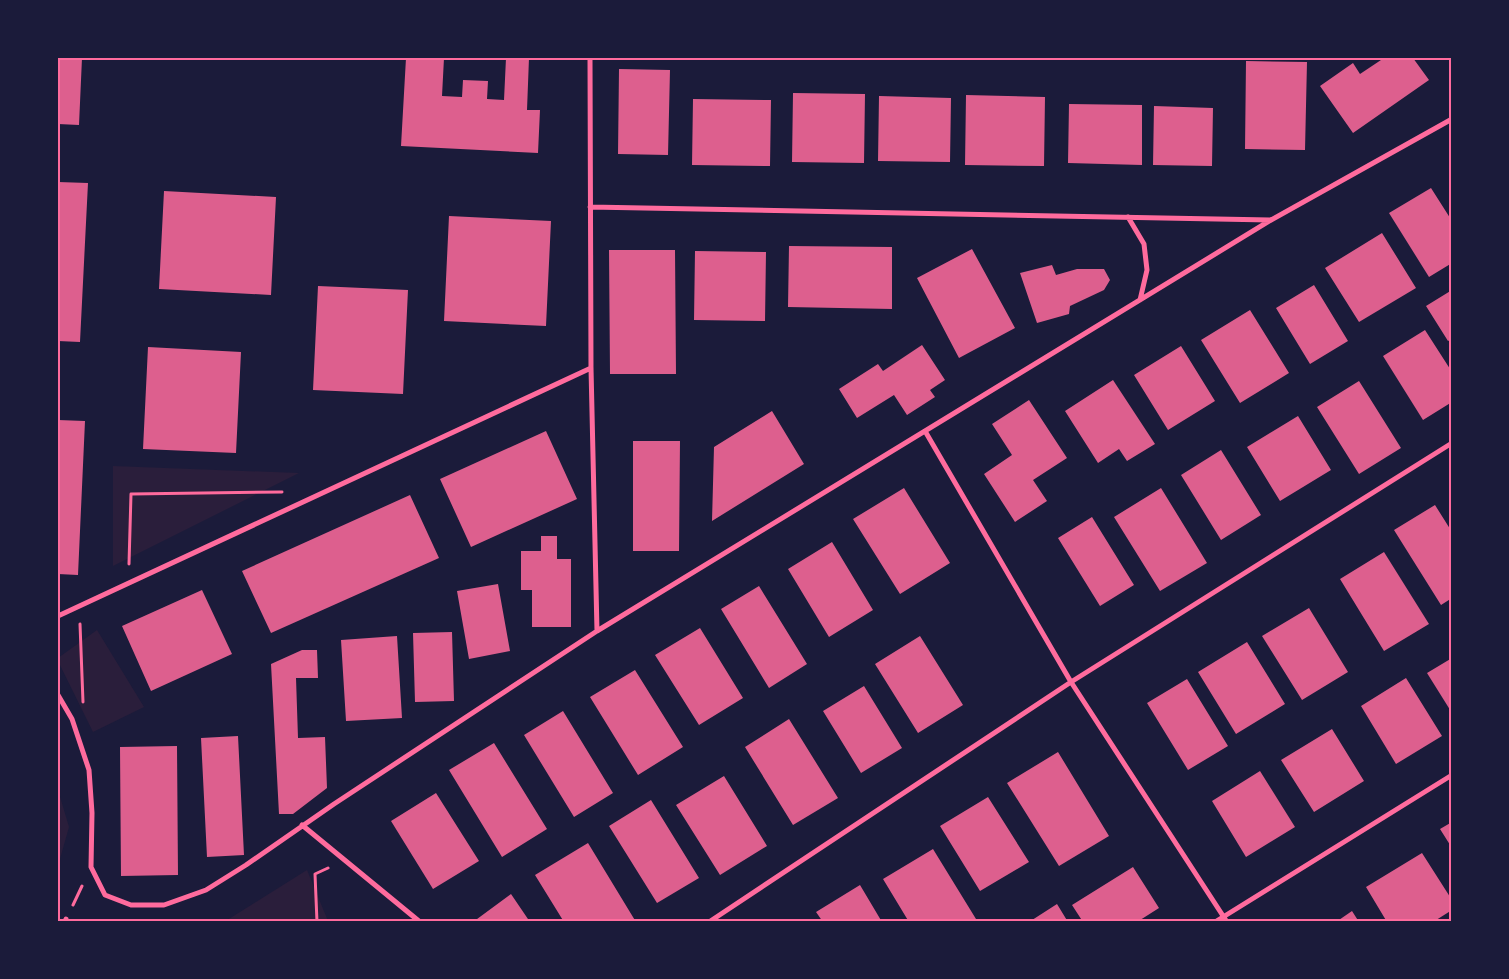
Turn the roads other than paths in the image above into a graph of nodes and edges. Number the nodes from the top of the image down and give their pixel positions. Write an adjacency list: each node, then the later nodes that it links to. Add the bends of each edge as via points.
1 (590, 58): 3 (street)
2 (1452, 118): 5 (street)
3 (590, 207): 4 (street); 7 (street)
4 (1128, 217): 5 (street); 6 (street, via 1144,244 1147,270)
5 (1271, 220): 6 (street)
6 (1140, 300): 8 (street)
7 (591, 368): 10 (street); 11 (street)
8 (925, 432): 11 (street); 12 (street)
9 (1452, 443): 12 (street)
10 (58, 616)
11 (598, 631): 15 (street)
12 (1071, 682): 16 (street); 18 (street)
13 (58, 696): 15 (street, via 72,719 89,770 91,868 105,895 131,904 164,905 206,890)
14 (1452, 775): 16 (street)
15 (302, 825): 17 (street)
16 (1225, 919): 19 (street)
17 (420, 922)
18 (709, 922)
19 (1215, 922)

